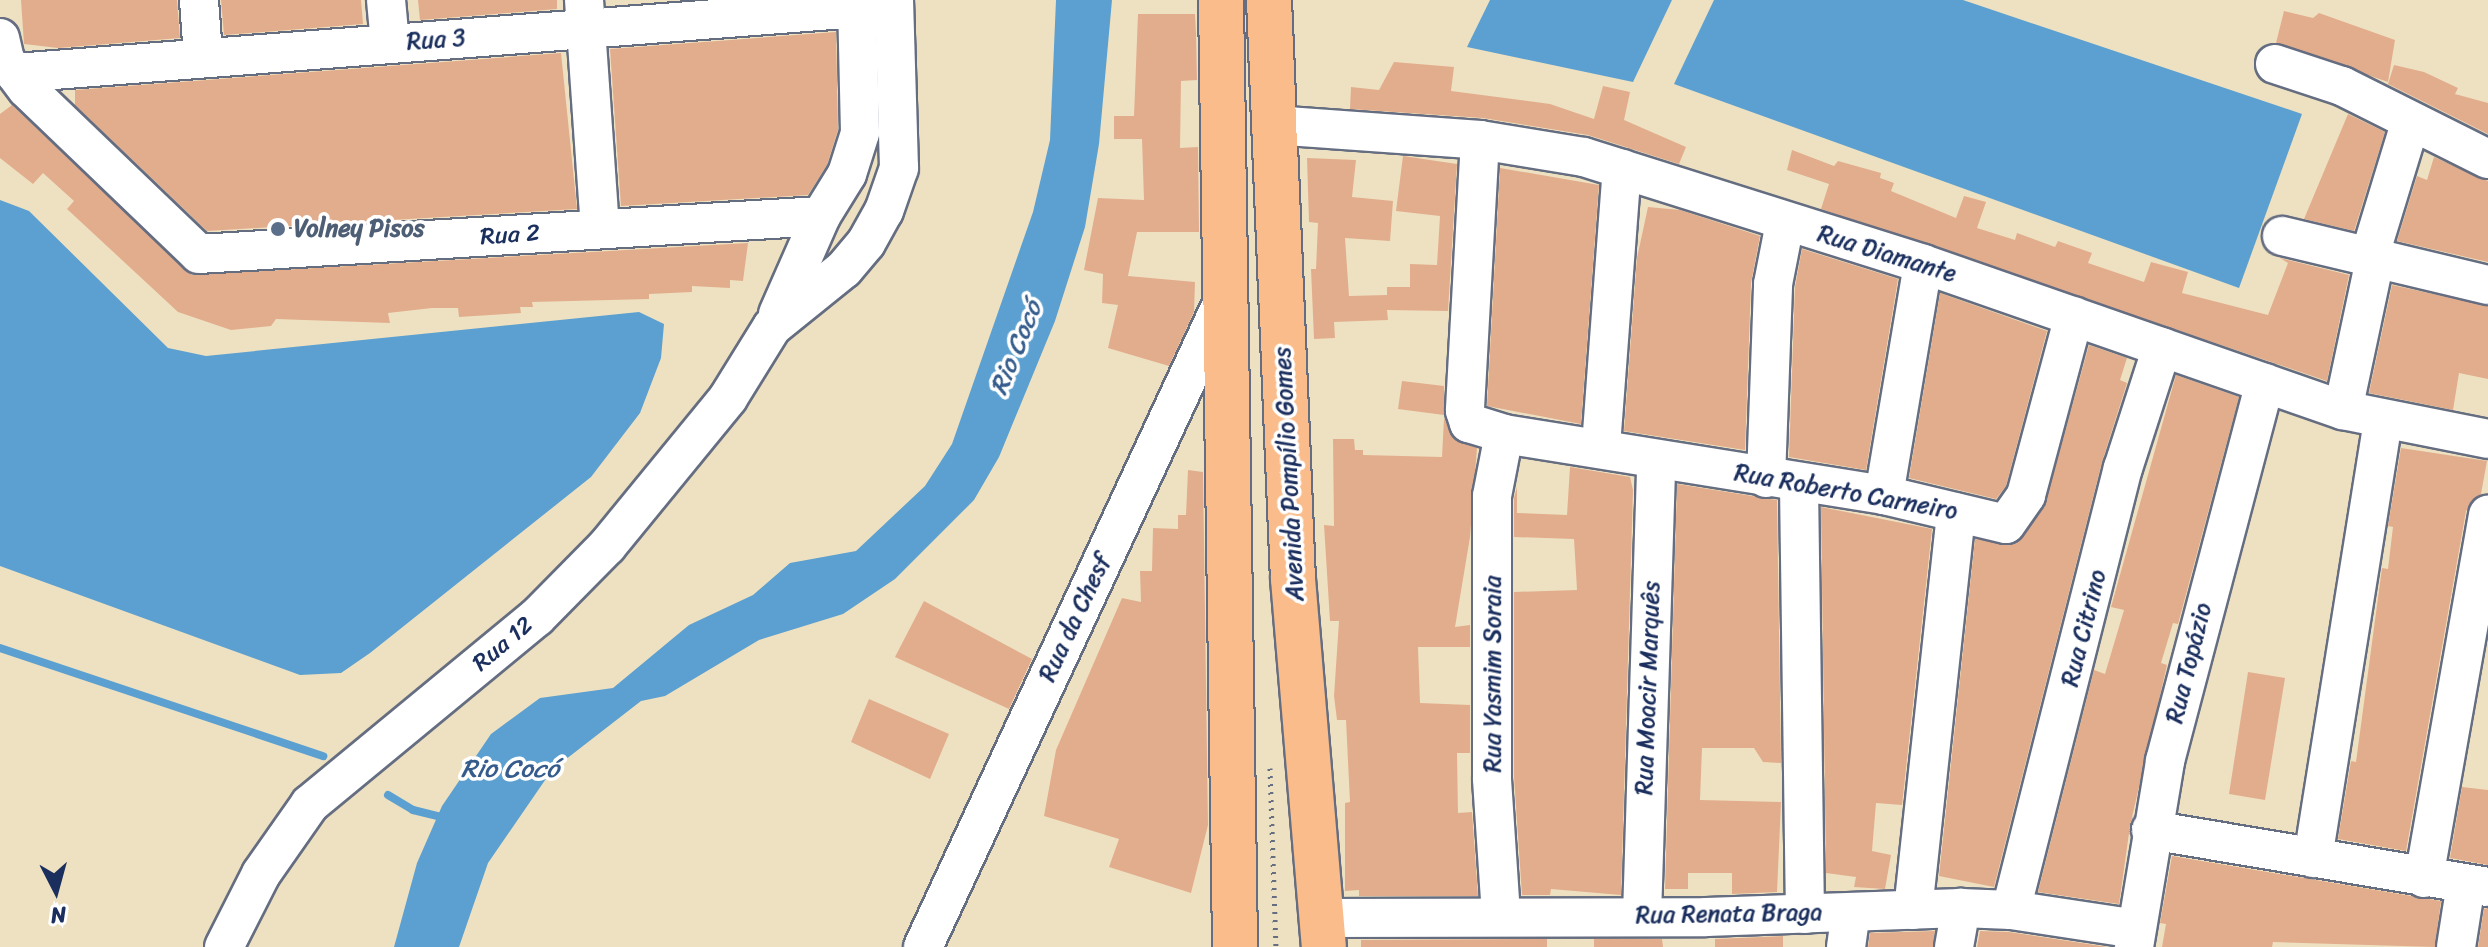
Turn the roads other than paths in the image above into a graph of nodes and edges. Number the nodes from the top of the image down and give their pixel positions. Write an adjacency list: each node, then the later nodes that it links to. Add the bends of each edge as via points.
1 (199, 0): 9 (street)
2 (386, 0): 8 (street)
3 (1221, 0): 24 (main road)
4 (1269, 0): 13 (main road, Avenida Pompílio Gomes)
5 (869, 3): 6 (street, Rua 3); 17 (street, Rua 12, via 860,133 847,174); 26 (street, Rua 12, via 901,138 890,195 866,243 844,269)
6 (585, 15): 8 (street, Rua 3); 19 (street)
7 (0, 38): 11 (street)
8 (390, 43): 9 (street, Rua 3)
9 (203, 56): 11 (street, Rua 3)
10 (2275, 64): 12 (street, via 2342,86)
11 (14, 89): 19 (street, Rua 2, via 199,254)
12 (2410, 124): 15 (street); 21 (street)
13 (1273, 125): 14 (street, Rua Diamante); 50 (main road, Avenida Pompílio Gomes, via 1293,579)
14 (1480, 140): 16 (street, Rua Diamante, via 1584,157); 31 (street, Rua Yasmim Soraia, via 1464,399)
15 (2488, 159)
16 (1622, 169): 18 (street, Rua Diamante); 33 (street)
17 (821, 216): 19 (street, Rua 2); 26 (street, Rua 12)
18 (1785, 223): 22 (street, Rua Diamante); 35 (street, via 1773,284)
19 (600, 228)
20 (2282, 236): 21 (street)
21 (2372, 258): 23 (street); 29 (street)
22 (1923, 264): 25 (street, Rua Diamante); 36 (street)
23 (2488, 285)
24 (1229, 289): 54 (street, Rua da Chesf); 55 (main road)
25 (2074, 316): 27 (street, Rua Diamante); 37 (street, Rua Roberto Carneiro, via 2022,506 2006,524)
26 (772, 327): 53 (street, Rua 12, via 728,398 607,546 537,617 310,804 261,874)
27 (2162, 347): 28 (street, Rua Diamante); 45 (street, Rua Citrino, via 2123,468)
28 (2265, 383): 29 (street, Rua Diamante); 39 (street, Rua Topázio, via 2188,668)
29 (2343, 410): 30 (street, Rua Diamante)
30 (2383, 421): 32 (street, Rua Diamante); 40 (street)
31 (1487, 429): 33 (street, Rua Roberto Carneiro); 47 (street, Rua Yasmim Soraia, via 1492,496 1492,778)
32 (2488, 439)
33 (1601, 446): 34 (street, Rua Roberto Carneiro)
34 (1656, 460): 35 (street, Rua Roberto Carneiro); 48 (street, Rua Moacir Marquês)
35 (1782, 482): 36 (street, Rua Roberto Carneiro); 46 (street)
36 (1884, 495): 37 (street, Rua Roberto Carneiro)
37 (1956, 512): 44 (street)
38 (2488, 515): 41 (street)
39 (2151, 830): 40 (street); 52 (street, Rua Topázio)
40 (2313, 858): 41 (street)
41 (2424, 878): 42 (street)
42 (2477, 886): 57 (street)
43 (1961, 908): 44 (street, Rua Renata Braga); 45 (street, Rua Renata Braga); 56 (street)
44 (1913, 910): 49 (street, Rua Renata Braga)
45 (2011, 910): 52 (street, Rua Renata Braga)
46 (1805, 914): 49 (street, Rua Renata Braga); 51 (street, Rua Renata Braga)
47 (1501, 915): 48 (street, Rua Renata Braga); 50 (street, Rua Renata Braga)
48 (1642, 916): 51 (street, Rua Renata Braga)
49 (1848, 929)
50 (1322, 932)
51 (1703, 932)
52 (2135, 938)
53 (224, 947)
54 (923, 947)
55 (1235, 947)
56 (1954, 947)
57 (2456, 947)

